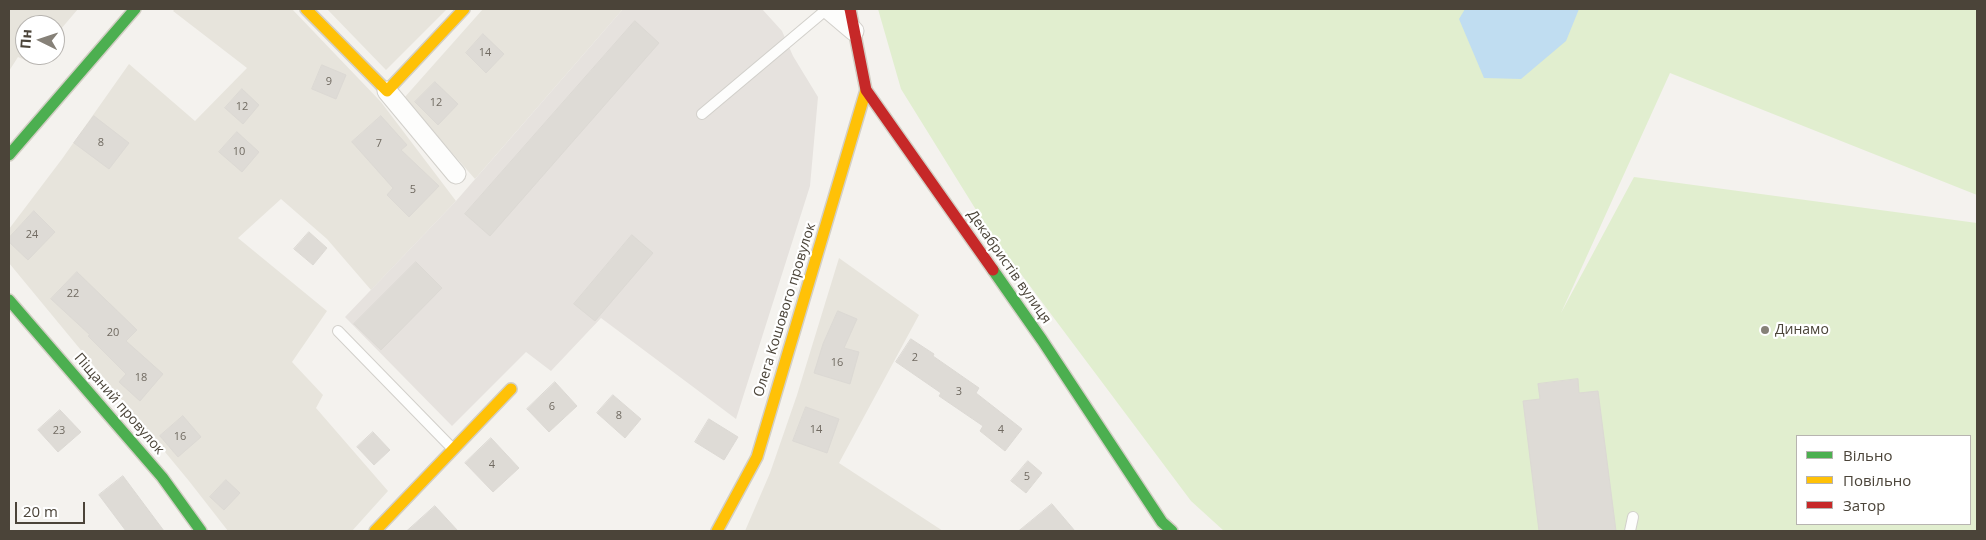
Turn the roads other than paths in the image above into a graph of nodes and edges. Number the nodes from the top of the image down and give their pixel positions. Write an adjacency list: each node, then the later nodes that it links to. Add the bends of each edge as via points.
1 (135, 9): 10 (street)
2 (306, 9): 8 (street)
3 (464, 9): 8 (street)
4 (828, 9): 6 (street); 9 (lane)
5 (850, 9): 6 (street, Декабристів вулиця)
6 (854, 31): 7 (street, Декабристів вулиця)
7 (866, 90): 19 (street, Олега Кошового провулок, via 757,457); 20 (street, Декабристів вулиця, via 1042,340 1162,522)
8 (387, 91): 11 (street)
9 (702, 114)
10 (9, 155)
11 (456, 174)
12 (9, 300): 17 (street, Піщаний провулок, via 162,477)
13 (338, 331): 15 (lane)
14 (511, 389): 15 (street)
15 (453, 449): 18 (street)
16 (1633, 517): 21 (lane)
17 (201, 531)
18 (375, 531)
19 (717, 531)
20 (1172, 531)
21 (1630, 531)

